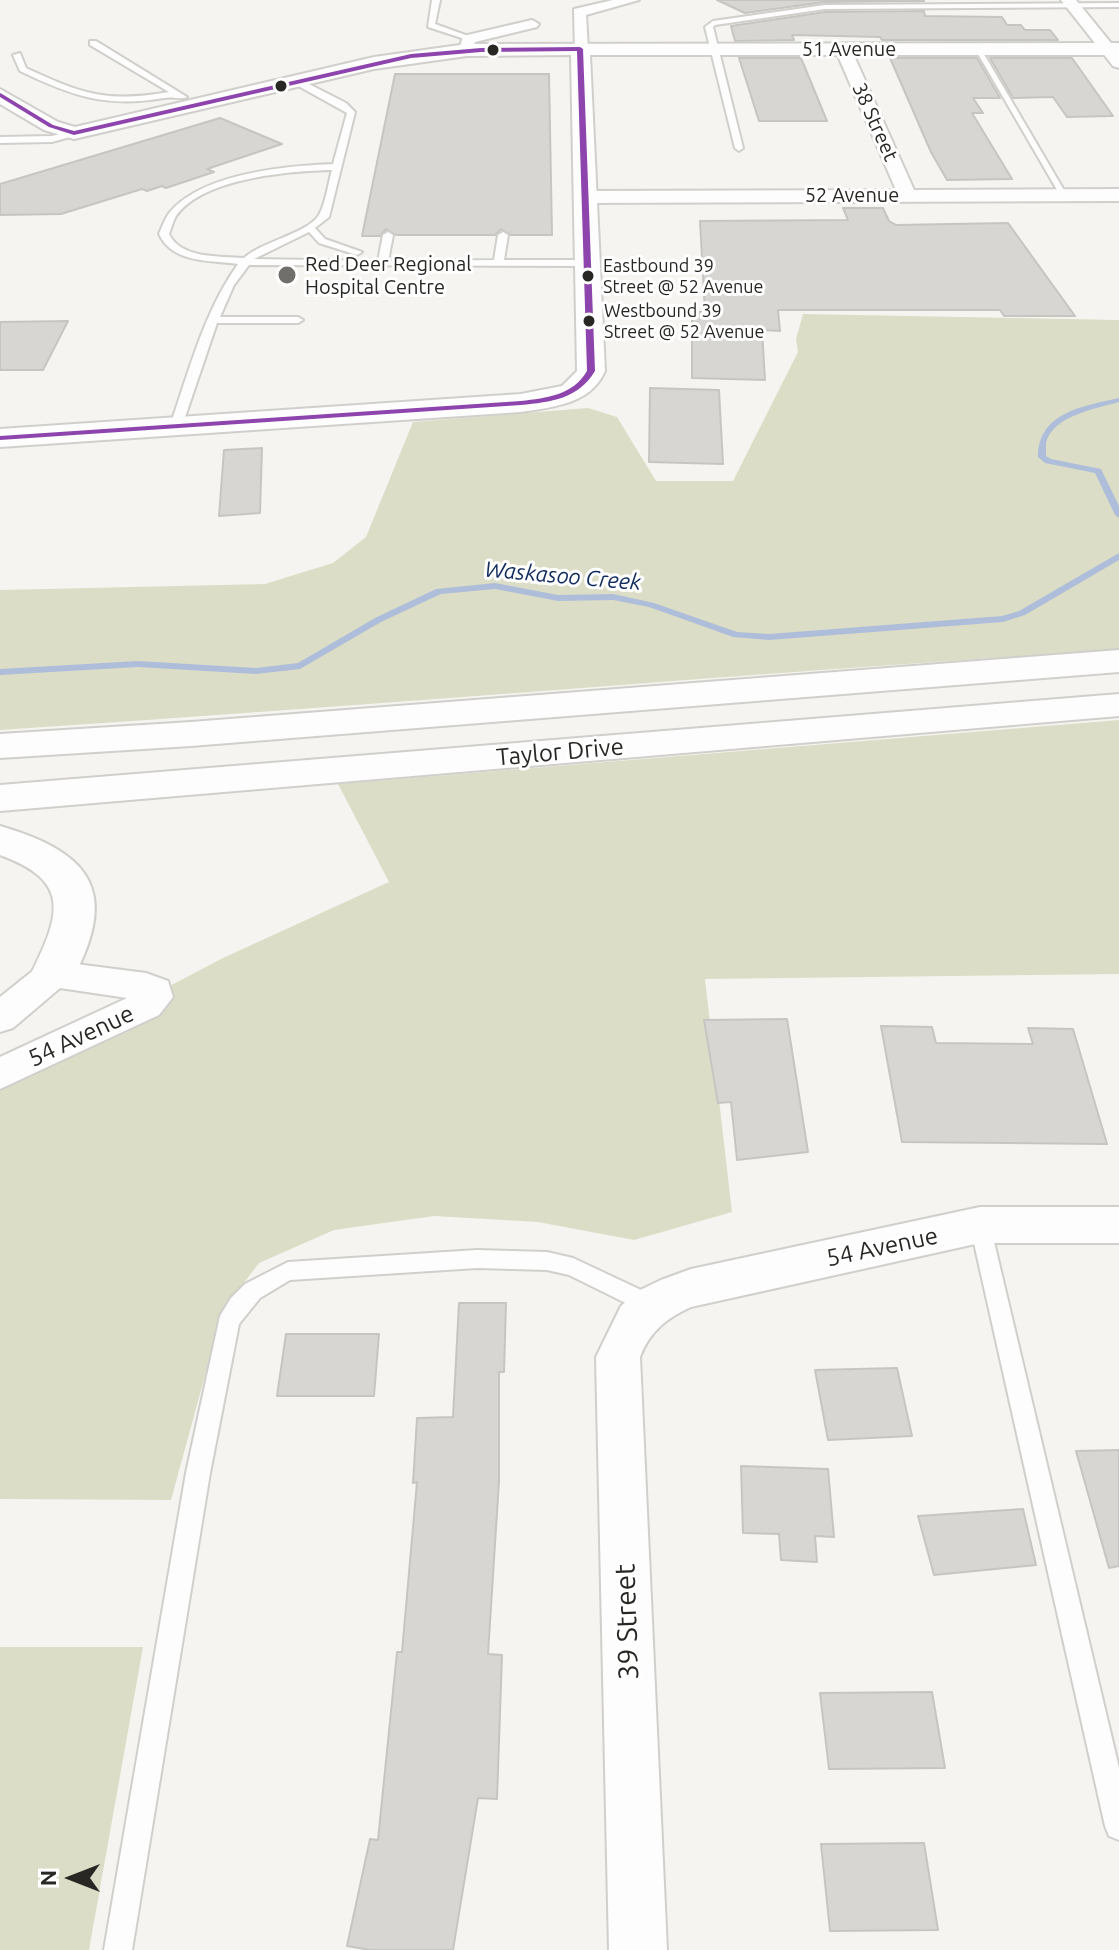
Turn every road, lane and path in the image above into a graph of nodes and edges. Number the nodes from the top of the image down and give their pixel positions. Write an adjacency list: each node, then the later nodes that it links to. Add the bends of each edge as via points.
1 (436, 0): 7 (lane, via 431,25)
2 (632, 0): 8 (street, via 579,12)
3 (1070, 2): 4 (lane); 9 (lane, via 816,7 713,23 709,27); 12 (street)
4 (1119, 5)
5 (532, 24): 7 (street)
6 (93, 43): 16 (lane)
7 (468, 45): 8 (street, 51 Avenue); 14 (street, 51 Avenue)
8 (580, 49): 9 (street, 51 Avenue); 25 (street)
9 (714, 49): 10 (street, 51 Avenue); 20 (lane)
10 (843, 49): 11 (street, 51 Avenue); 22 (street, 38 Street)
11 (977, 49): 12 (street, 51 Avenue); 23 (lane)
12 (1115, 53)
13 (17, 55): 16 (lane, via 23,69 79,96)
14 (296, 81): 16 (street, 51 Avenue, via 195,105); 21 (lane, via 351,112)
15 (8, 100): 16 (street, via 81,115); 17 (street, via 24,112 25,120); 18 (street, via 51,126)
16 (175, 102): 18 (street)
17 (0, 130): 18 (lane)
18 (74, 133): 19 (lane)
19 (0, 140)
20 (739, 148)
21 (338, 167): 26 (lane, via 324,217); 31 (lane, via 241,177 190,200 173,214 164,234 169,245 187,255)
22 (907, 195): 23 (street, 52 Avenue); 25 (street, 52 Avenue)
23 (1065, 195): 24 (street, 52 Avenue)
24 (1119, 195)
25 (585, 197): 30 (street)
26 (311, 229): 29 (lane, via 322,241); 31 (lane)
27 (388, 235): 32 (lane)
28 (503, 235): 33 (lane)
29 (357, 252): 31 (lane); 32 (lane)
30 (587, 257): 33 (lane); 36 (street, via 591,371 578,387 556,397)
31 (250, 258): 32 (lane); 34 (lane, via 228,285)
32 (384, 258): 33 (lane)
33 (499, 258)
34 (214, 320): 35 (lane); 36 (lane)
35 (298, 320)
36 (176, 426): 37 (street)
37 (0, 438)
38 (1119, 661): 40 (street, Taylor Drive)
39 (1119, 705): 41 (street, Taylor Drive)
40 (0, 746)
41 (0, 798)
42 (0, 840): 43 (street, via 44,856 65,873 76,920)
43 (53, 974): 44 (street); 45 (street, 54 Avenue, via 146,987 155,991 155,997)
44 (0, 1018)
45 (0, 1074)
46 (980, 1225): 47 (street, 54 Avenue); 48 (street, 54 Avenue, via 691,1288); 49 (lane)
47 (1119, 1225)
48 (650, 1305): 50 (lane, via 573,1267 477,1259 288,1271 264,1281 237,1303 228,1323 198,1473); 51 (street, 39 Street, via 626,1333 618,1357)
49 (1119, 1826)
50 (118, 1950)
51 (638, 1950)

